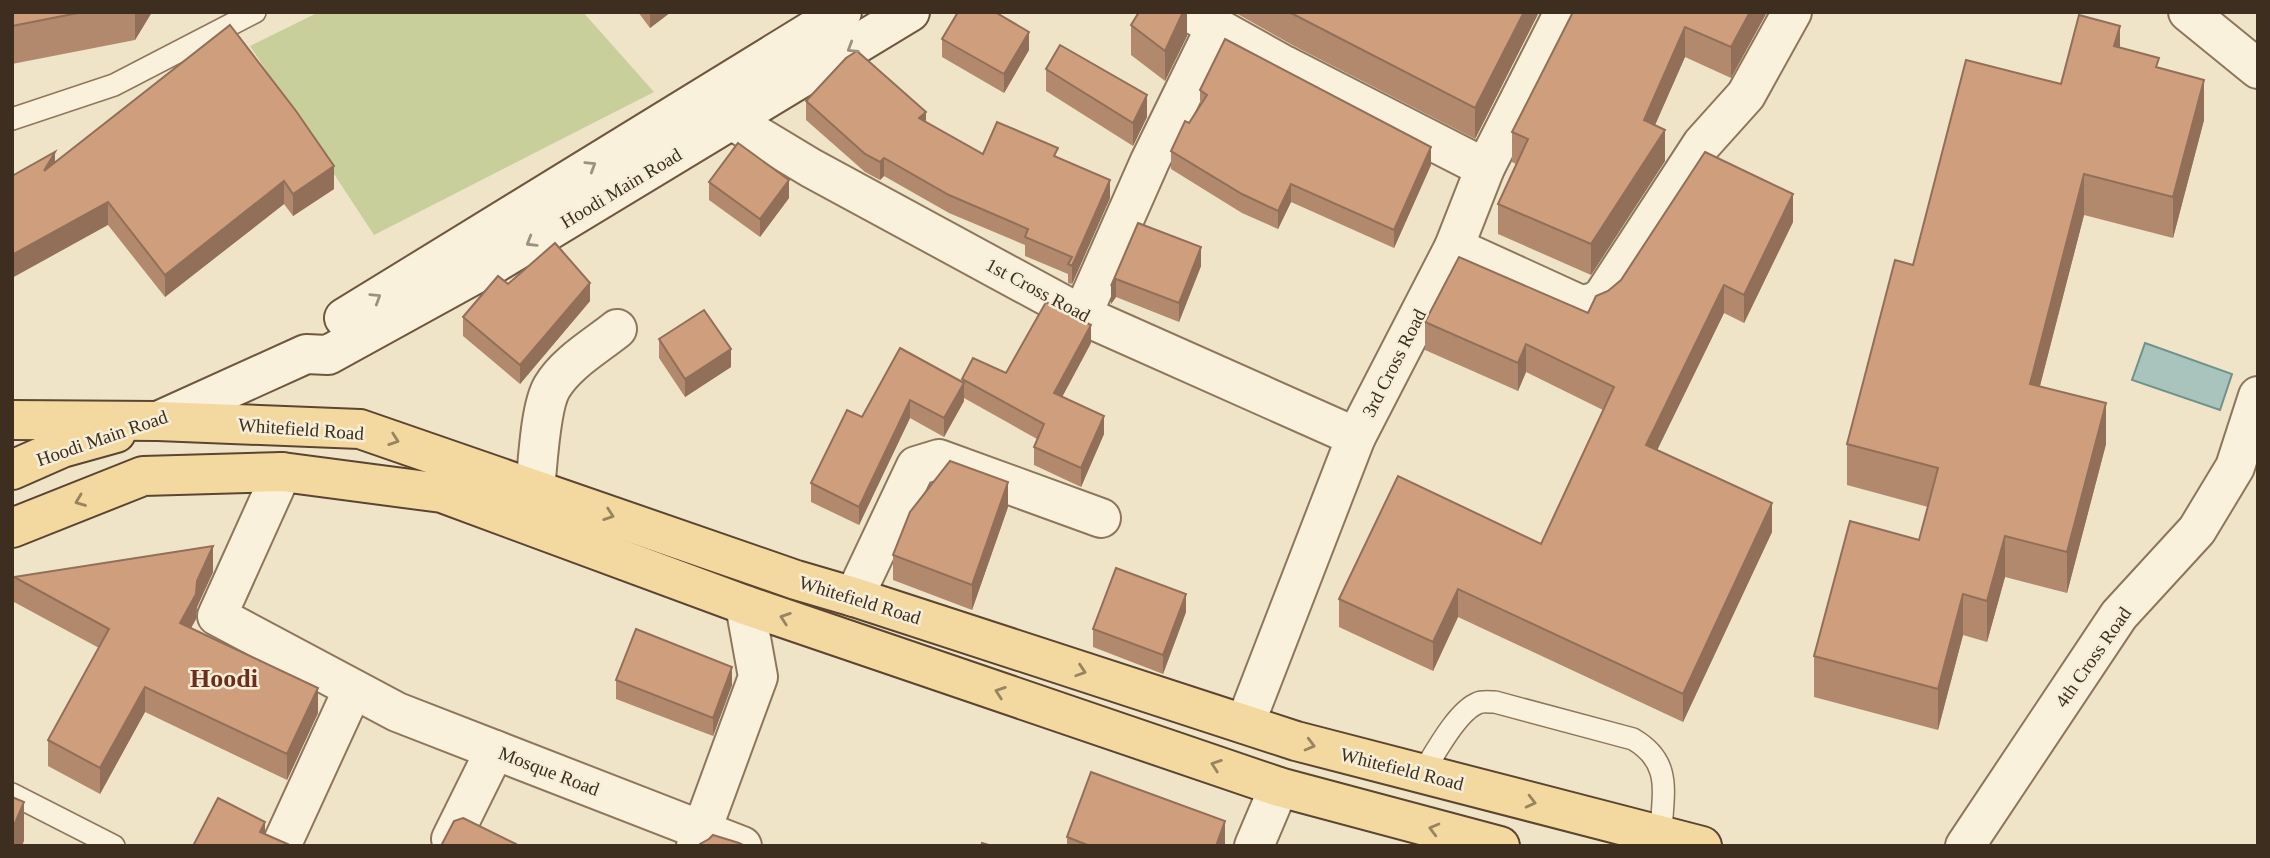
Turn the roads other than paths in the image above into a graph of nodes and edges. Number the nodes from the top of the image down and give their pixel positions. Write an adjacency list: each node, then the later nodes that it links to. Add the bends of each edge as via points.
1 (255, 12): 10 (lane, via 114,85)
2 (842, 12): 9 (street)
3 (910, 12): 11 (street, Hoodi Main Road, one-way to 11)
4 (1564, 12): 12 (street, 3rd Cross Road)
5 (1792, 12): 13 (street, via 1746,95 1702,144 1595,302 1581,305)
6 (2188, 12): 8 (street)
7 (1202, 20): 12 (street); 14 (street, via 1150,161)
8 (2258, 69)
9 (702, 98): 11 (street, 1st Cross Road); 16 (street, one-way to 9, via 314,337)
10 (12, 118)
11 (733, 121): 14 (street, 1st Cross Road); 16 (street, Hoodi Main Road, one-way to 16, via 497,262)
12 (1485, 167): 13 (street, 3rd Cross Road)
13 (1454, 247): 20 (street, 3rd Cross Road)
14 (1082, 315): 20 (street, 1st Cross Road)
15 (617, 329): 23 (street, via 551,387)
16 (317, 355): 19 (street, Hoodi Main Road)
17 (2258, 396): 43 (street, 4th Cross Road, via 2235,467 2197,530 2119,615)
18 (12, 420): 19 (main road, Whitefield Road)
19 (158, 421): 21 (main road, Hoodi Main Road, via 62,448); 23 (main road, Whitefield Road, one-way to 23, via 360,429)
20 (1356, 437): 29 (street, 3rd Cross Road)
21 (12, 470)
22 (282, 472): 25 (main road, Whitefield Road, one-way to 25, via 143,476); 27 (main road, Whitefield Road, via 442,493); 28 (street, Mosque Road, via 217,616)
23 (535, 489): 26 (main road, Whitefield Road, one-way to 26)
24 (1101, 518): 26 (street, via 939,459 916,466)
25 (12, 528)
26 (854, 597): 29 (main road, Whitefield Road, one-way to 29)
27 (746, 605): 32 (main road, Whitefield Road, one-way to 27); 35 (street, via 758,677)
28 (352, 689): 30 (street, Mosque Road); 38 (street)
29 (1245, 724): 31 (main road, Whitefield Road, one-way to 31)
30 (495, 750): 35 (street, Mosque Road); 36 (street)
31 (1422, 774): 34 (main road, Whitefield Road, one-way to 34); 34 (lane, via 1466,711 1478,703 1495,702 1633,739 1647,748 1658,760 1663,776)
32 (1279, 787): 40 (street); 41 (main road, Whitefield Road, one-way to 32)
33 (12, 794): 37 (lane)
34 (1661, 835): 42 (main road, Whitefield Road)
35 (699, 838): 39 (street, Mosque Road)
36 (451, 839)
37 (114, 846)
38 (281, 846)
39 (742, 846)
40 (1254, 846)
41 (1500, 846)
42 (1702, 846)
43 (1965, 846)

